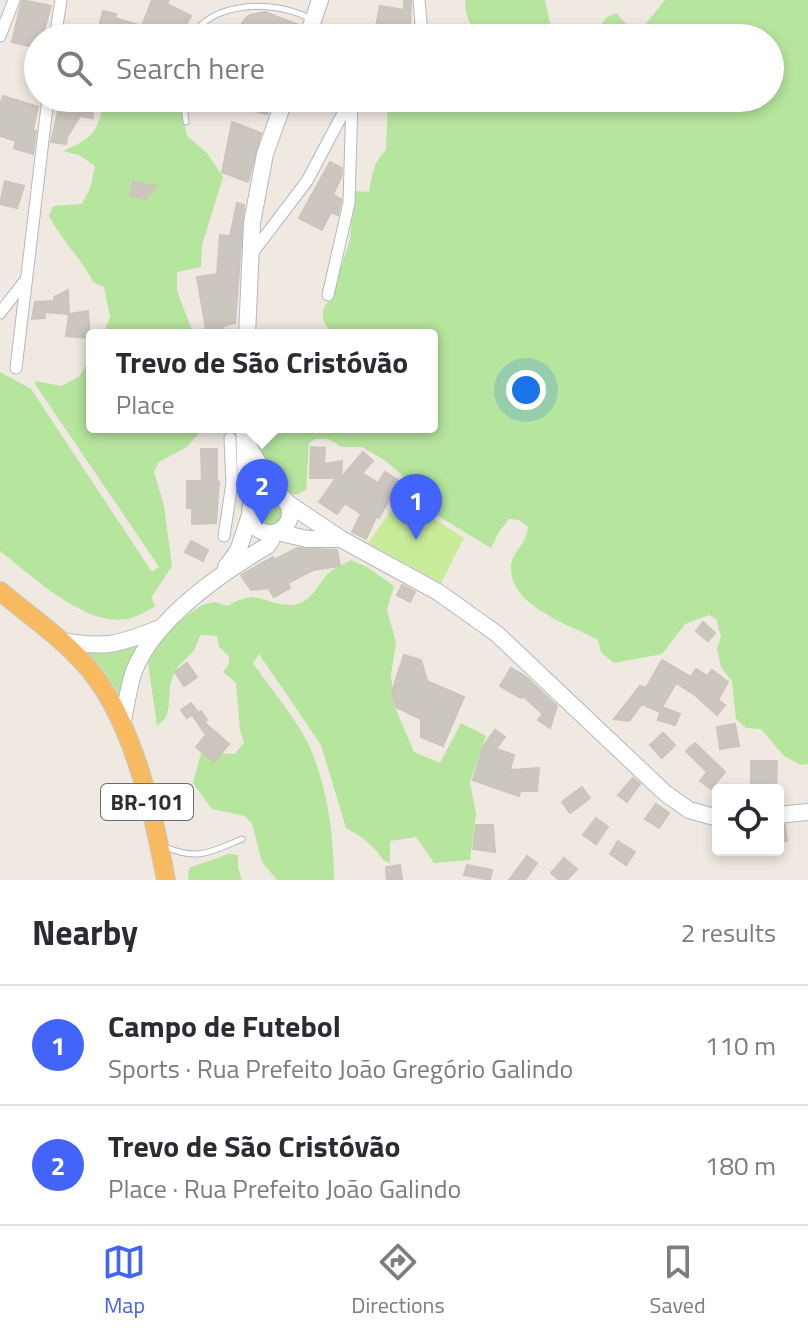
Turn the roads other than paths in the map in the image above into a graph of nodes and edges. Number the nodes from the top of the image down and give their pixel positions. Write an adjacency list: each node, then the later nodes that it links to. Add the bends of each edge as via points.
1 (14, 0): 10 (street)
2 (320, 0): 5 (main road)
3 (419, 0): 9 (street)
4 (60, 1): 6 (street)
5 (313, 21): 7 (lane, via 275,5 246,6); 8 (main road)
6 (57, 24)
7 (205, 24)
8 (312, 24)
9 (421, 24)
10 (0, 36)
11 (46, 112): 18 (street)
12 (185, 112): 16 (lane)
13 (281, 112): 17 (main road, via 259,179)
14 (344, 112): 17 (street, via 307,181)
15 (351, 112): 19 (street, via 349,203)
16 (186, 122)
17 (249, 257): 21 (main road)
18 (25, 280): 20 (street); 22 (street)
19 (328, 295)
20 (0, 313)
21 (247, 329)
22 (16, 368)
23 (239, 435): 24 (main road); 25 (main road)
24 (239, 485): 26 (main road); 28 (street)
25 (281, 498): 26 (main road, via 260,496); 27 (main road, via 289,519); 29 (main road)
26 (251, 510): 27 (main road, via 254,526); 30 (main road, via 238,551)
27 (273, 532): 29 (main road); 30 (main road, via 267,546)
28 (224, 536)
29 (341, 539): 37 (main road, via 438,592 497,634 665,793 689,810)
30 (220, 575): 32 (main road)
31 (0, 591): 33 (highway, BR-101)
32 (160, 628): 33 (main road, via 109,646); 34 (main road, via 134,671)
33 (59, 640): 34 (highway, BR-101, via 96,678)
34 (122, 725): 39 (highway, BR-101)
35 (808, 812): 36 (main road)
36 (784, 814)
37 (712, 816)
38 (242, 839): 39 (lane, via 201,855)
39 (160, 845): 40 (highway, BR-101)
40 (166, 880)

